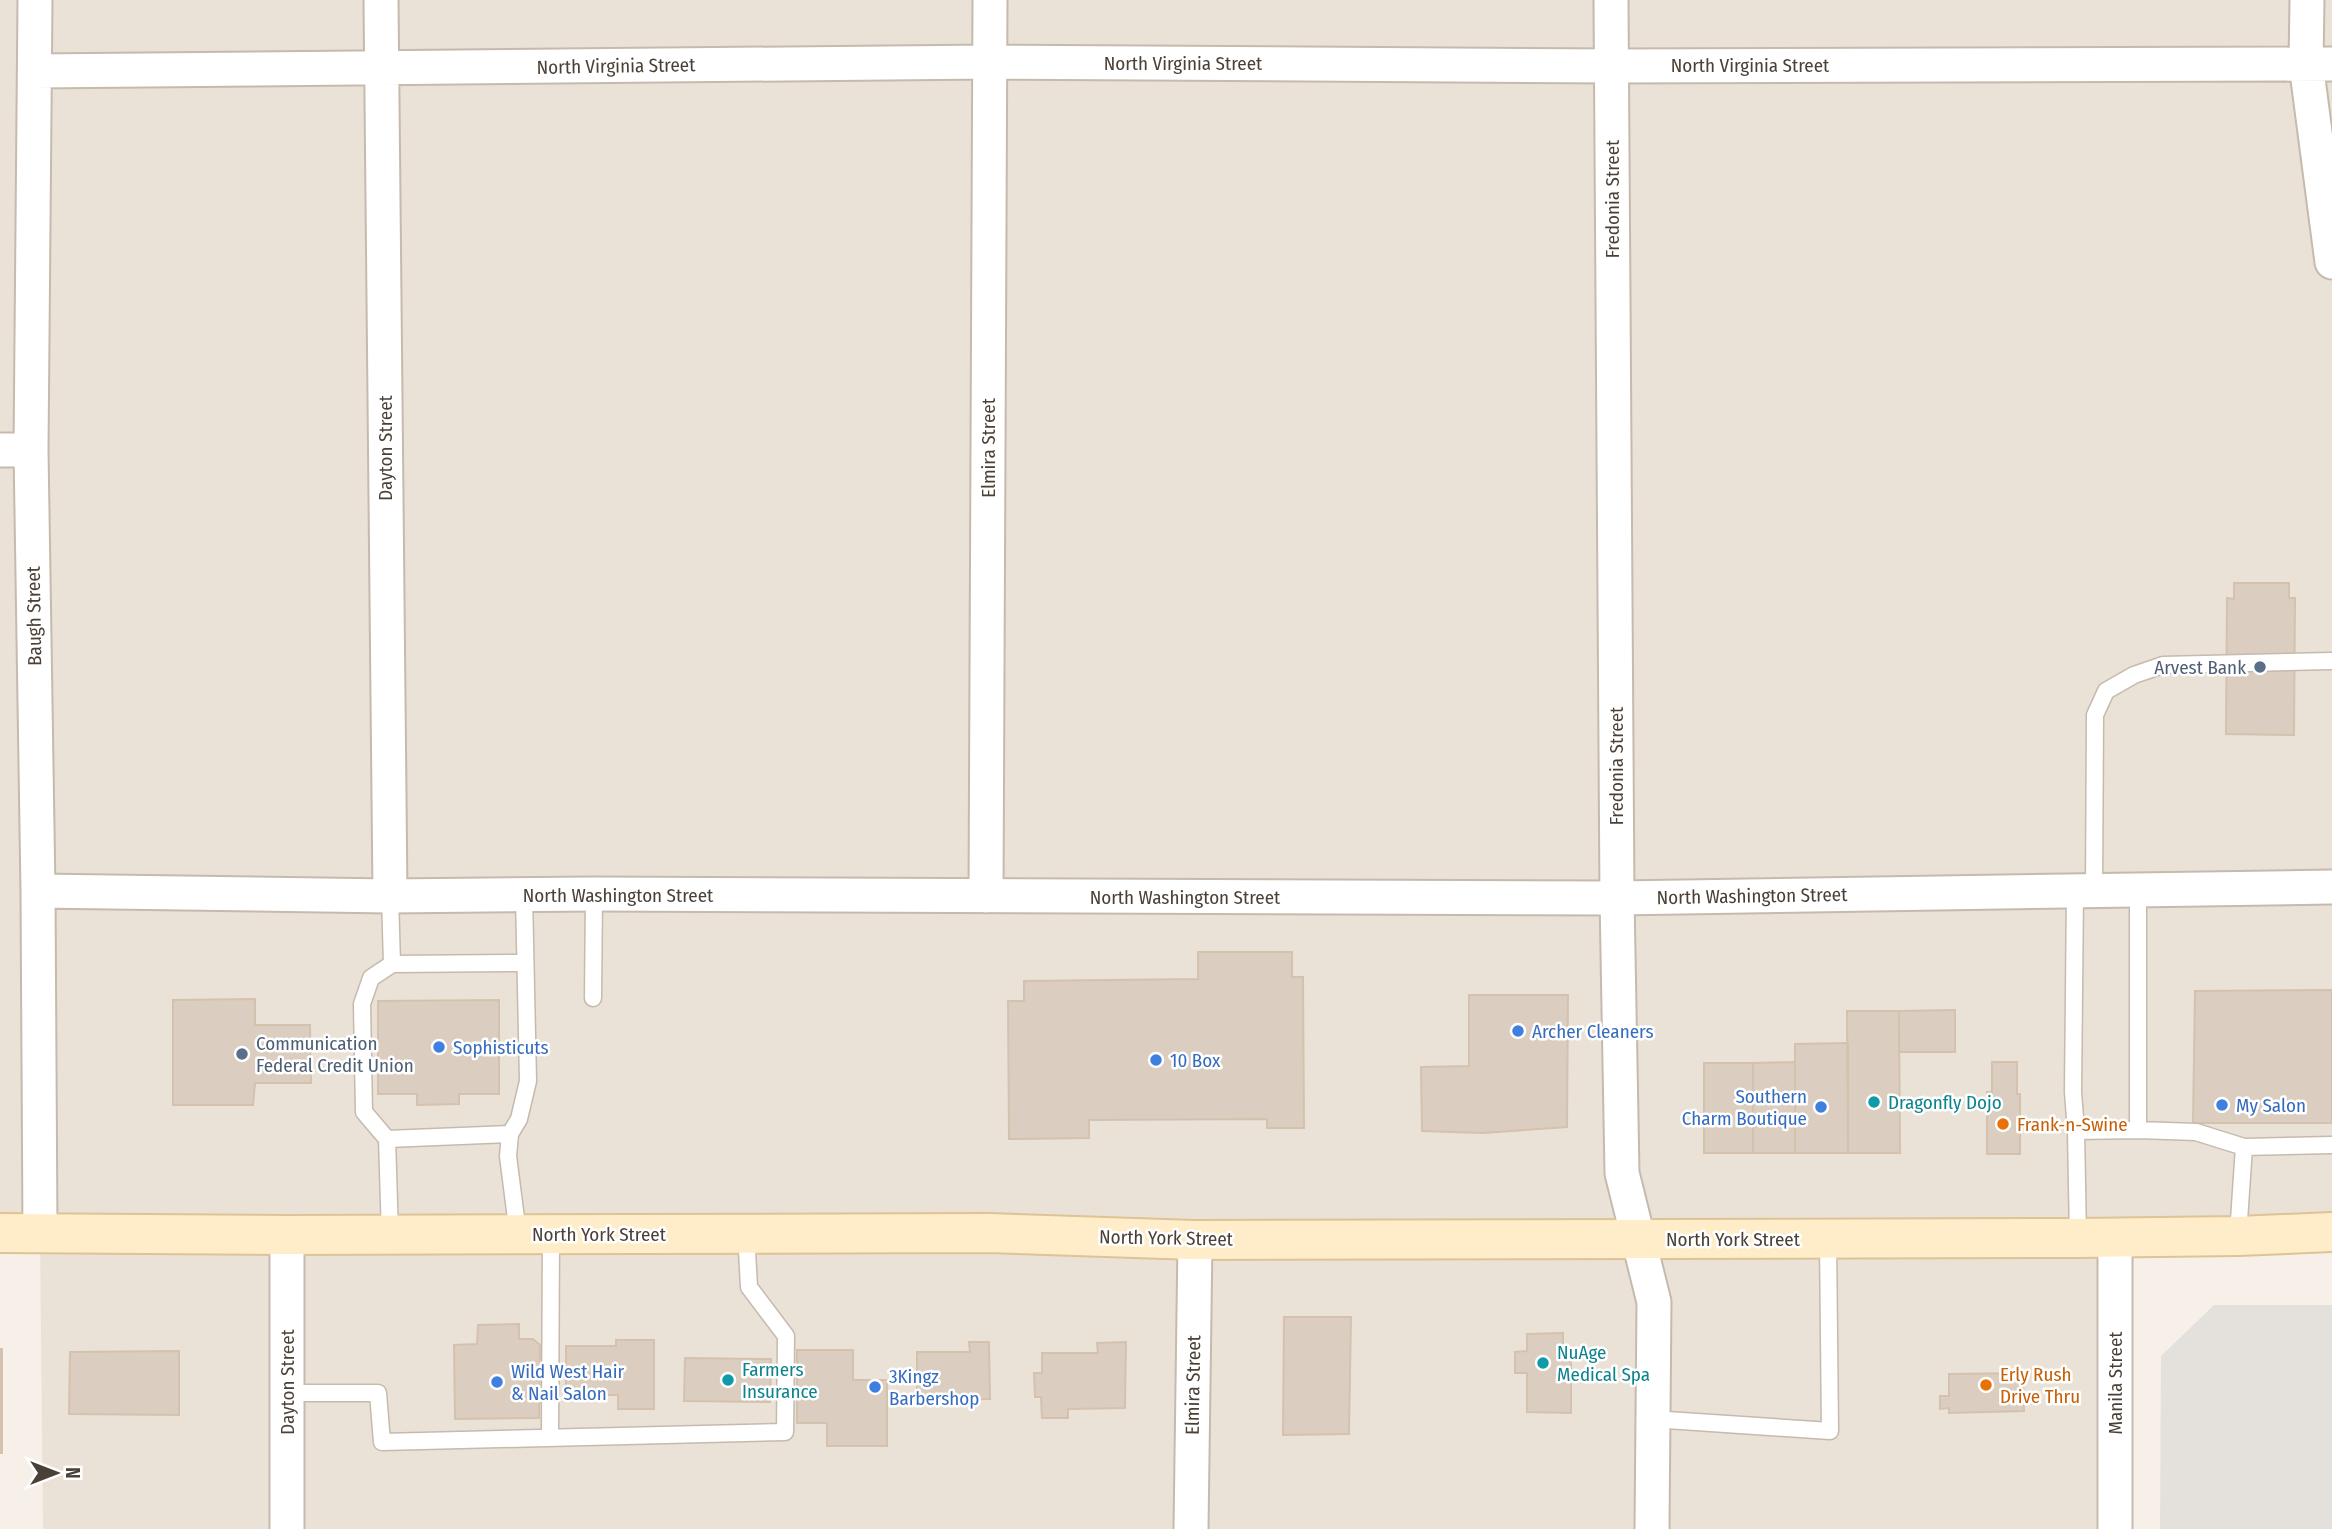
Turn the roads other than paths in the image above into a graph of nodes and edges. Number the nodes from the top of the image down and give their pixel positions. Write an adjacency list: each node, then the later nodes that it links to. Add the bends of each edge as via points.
1 (35, 0): 10 (street, Baugh Street)
2 (381, 0): 9 (street, Dayton Street)
3 (990, 0): 6 (street, Elmira Street)
4 (1611, 0): 8 (street, Fredonia Street)
5 (2307, 0): 7 (street)
6 (989, 62): 8 (street, North Virginia Street); 9 (street, North Virginia Street); 21 (street, Elmira Street)
7 (2319, 64): 8 (street, North Virginia Street); 11 (street)
8 (1612, 66): 22 (street, Fredonia Street)
9 (382, 68): 10 (street, North Virginia Street); 20 (street, Dayton Street)
10 (35, 71): 12 (street, Baugh Street)
11 (2332, 262)
12 (16, 450): 16 (street, Baugh Street)
13 (2332, 662): 17 (lane, via 2162,666 2106,691 2095,715)
14 (2332, 887): 15 (street, North Washington Street)
15 (2138, 890): 17 (street, North Washington Street); 26 (lane)
16 (38, 891): 20 (street, North Washington Street); 35 (street, Baugh Street)
17 (2084, 891): 22 (street, North Washington Street); 27 (lane, via 2073,1092)
18 (594, 894): 19 (street, North Washington Street); 21 (street, North Washington Street); 25 (lane)
19 (524, 895): 20 (street, North Washington Street); 23 (lane)
20 (390, 896): 24 (lane)
21 (986, 896): 22 (street, North Washington Street)
22 (1617, 898): 42 (street, Fredonia Street, via 1622,1173)
23 (524, 963): 24 (lane); 28 (lane, via 528,1081 519,1119)
24 (392, 964): 29 (lane, via 371,978 362,1004 364,1112)
25 (593, 998)
26 (2138, 1130): 27 (lane); 31 (lane, via 2196,1132)
27 (2076, 1131): 41 (lane)
28 (510, 1134): 29 (lane); 36 (lane, via 508,1156)
29 (387, 1139): 38 (lane)
30 (2332, 1145): 31 (lane)
31 (2244, 1147): 39 (lane)
32 (746, 1232): 36 (main road, North York Street); 43 (main road, North York Street); 46 (lane, via 750,1287 786,1336 785,1432)
33 (2332, 1232): 39 (main road, North York Street)
34 (0, 1233): 35 (main road, North York Street)
35 (40, 1233): 37 (main road, North York Street)
36 (535, 1234): 38 (main road, North York Street); 46 (lane)
37 (287, 1235): 38 (main road, North York Street); 44 (street, Dayton Street)
38 (390, 1235)
39 (2238, 1236): 41 (main road, North York Street)
40 (1828, 1238): 41 (main road, North York Street); 42 (main road, North York Street); 45 (lane, via 1830,1431)
41 (2096, 1238): 50 (street, Manila Street)
42 (1640, 1239): 43 (main road, North York Street); 45 (street, Fredonia Street, via 1654,1302)
43 (1195, 1240): 48 (street, Elmira Street)
44 (287, 1393): 46 (lane, via 378,1393 382,1442); 47 (street, Dayton Street)
45 (1652, 1419): 49 (street, Fredonia Street)
46 (551, 1437)
47 (287, 1529)
48 (1191, 1529)
49 (1652, 1529)
50 (2115, 1529)

